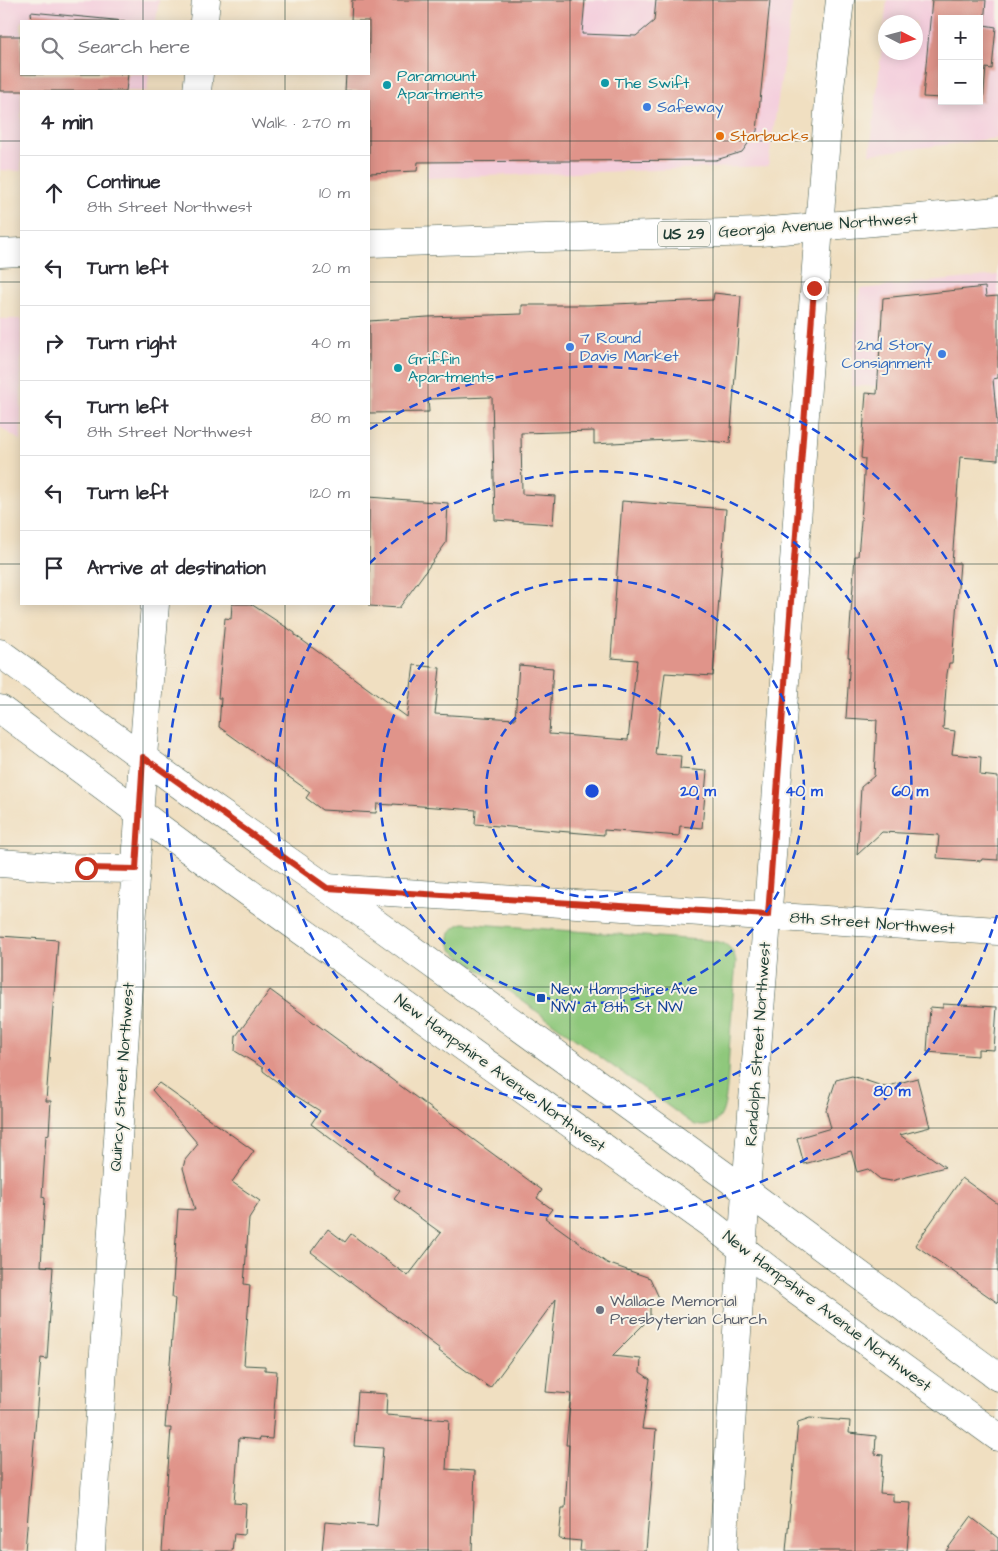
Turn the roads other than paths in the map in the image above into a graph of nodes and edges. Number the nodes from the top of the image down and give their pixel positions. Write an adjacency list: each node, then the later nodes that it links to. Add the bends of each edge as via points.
1 (206, 0): 3 (main road)
2 (840, 0): 7 (main road, Randolph Street Northwest)
3 (204, 20)
4 (199, 75): 5 (main road)
5 (197, 90)
6 (998, 210): 7 (main road, Georgia Avenue Northwest / US 29)
7 (819, 227): 8 (main road, Georgia Avenue Northwest / US 29, via 760,232); 19 (main road, Randolph Street Northwest)
8 (370, 243)
9 (20, 252): 10 (main road)
10 (0, 253)
11 (155, 605): 14 (main road, Quincy Street Northwest)
12 (0, 653): 14 (main road)
13 (0, 709): 15 (main road, New Hampshire Avenue Northwest)
14 (143, 757): 15 (main road, Quincy Street Northwest); 18 (main road)
15 (139, 814): 17 (main road, Quincy Street Northwest); 22 (main road, New Hampshire Avenue Northwest)
16 (0, 863): 17 (main road)
17 (136, 869): 25 (main road, Quincy Street Northwest)
18 (327, 888): 19 (main road, 8th Street Northwest); 21 (main road)
19 (768, 915): 20 (main road, 8th Street Northwest); 21 (main road, Randolph Street Northwest)
20 (998, 931)
21 (746, 1191): 22 (main road, Randolph Street Northwest); 23 (main road)
22 (742, 1248): 24 (main road, New Hampshire Avenue Northwest); 26 (main road, Randolph Street Northwest)
23 (998, 1377)
24 (998, 1438)
25 (91, 1551)
26 (723, 1551)

